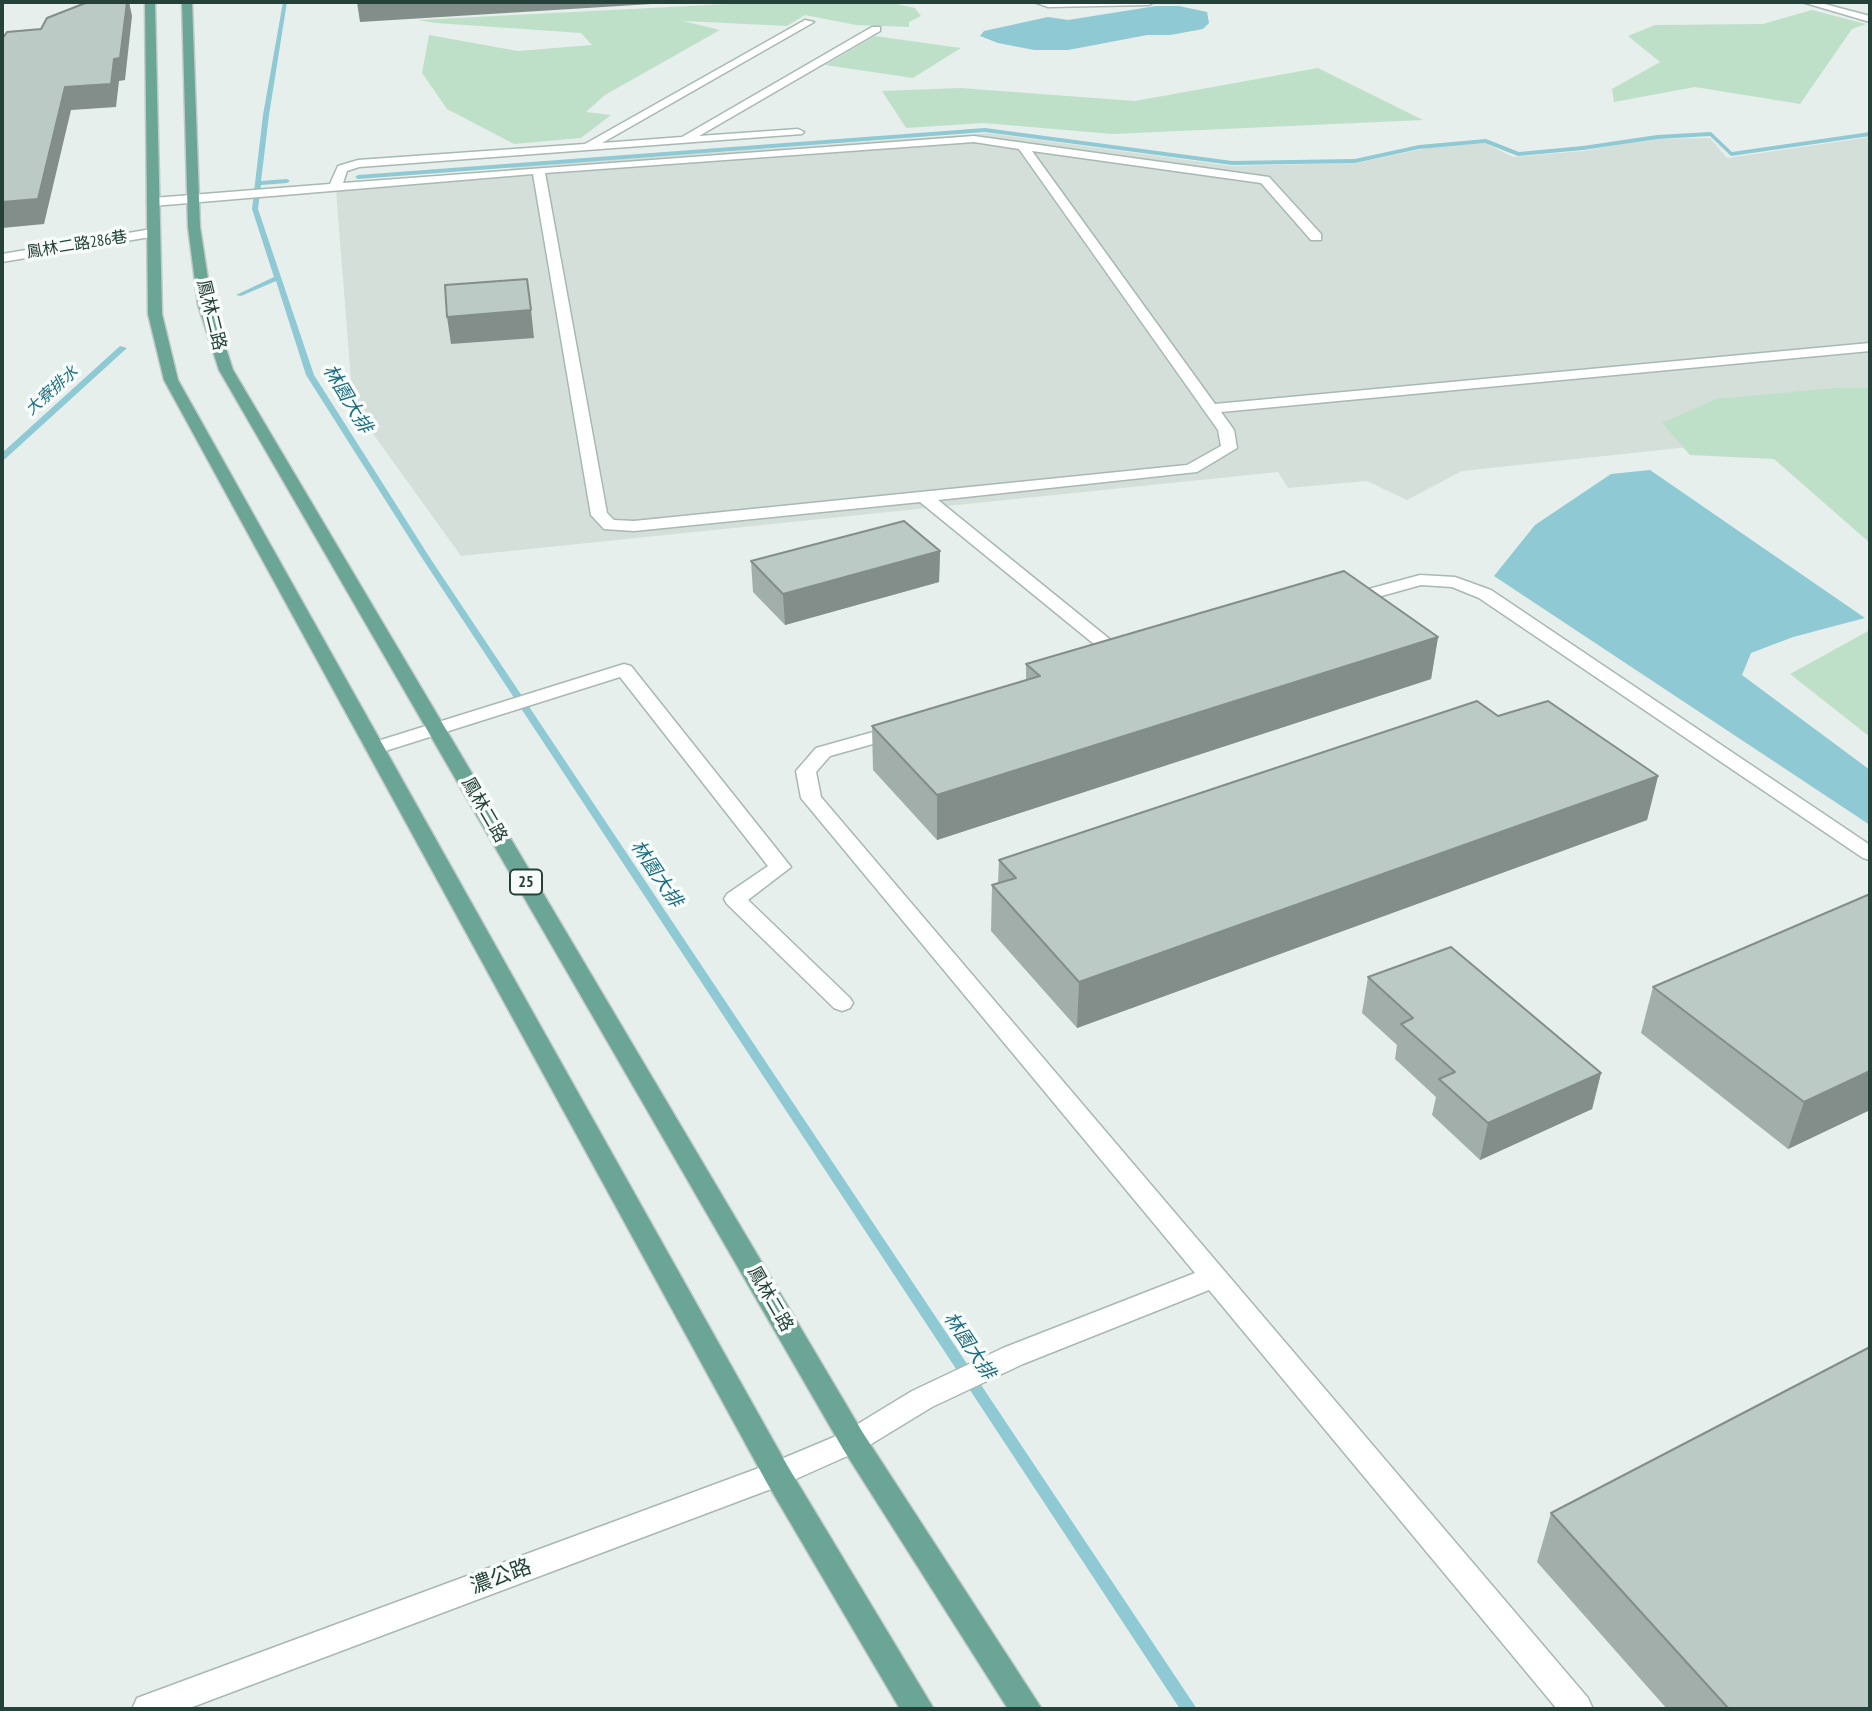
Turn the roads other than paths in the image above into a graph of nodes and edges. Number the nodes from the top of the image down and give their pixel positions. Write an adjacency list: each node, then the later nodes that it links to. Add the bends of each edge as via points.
1 (150, 2): 16 (main road)
2 (187, 2): 15 (main road, 鳳林二路 / 25)
3 (1040, 2): 4 (street)
4 (1149, 2)
5 (1807, 2): 6 (street)
6 (1870, 19)
7 (808, 22): 12 (street)
8 (876, 29): 10 (street)
9 (799, 132): 10 (street)
10 (682, 140): 12 (street)
11 (1021, 144): 13 (street, via 974,139); 18 (street, via 1265,180); 21 (street)
12 (586, 147): 14 (street, via 358,164 342,169)
13 (538, 170): 14 (street); 22 (street, via 599,514 610,525)
14 (336, 186): 15 (street)
15 (202, 198): 16 (street); 26 (main road, 鳳林二路 / 25, via 194,227 205,305 226,370)
16 (153, 202): 17 (main road)
17 (152, 233): 19 (street, 鳳林二路286巷); 27 (main road, via 155,314 172,380)
18 (1316, 237)
19 (2, 258)
20 (1870, 346): 21 (street)
21 (1209, 409): 22 (street, via 1226,430 1229,448 1191,469)
22 (923, 496): 24 (street, via 1136,662)
23 (1327, 607): 28 (street, via 1420,580 1455,582 1485,594)
24 (1102, 671)
25 (916, 725): 30 (street, via 823,752 806,771 811,798)
26 (435, 727): 27 (street); 29 (street, via 624,670 780,867 735,899); 31 (main road, 鳳林二路 / 25)
27 (375, 748): 32 (main road)
28 (1870, 854)
29 (842, 1003)
30 (1213, 1278): 31 (street, 濃公路, via 989,1367 922,1399); 36 (street)
31 (853, 1441): 32 (street, 濃公路); 35 (main road, 鳳林二路 / 25)
32 (777, 1474): 33 (street, 濃公路); 34 (main road)
33 (148, 1709)
34 (918, 1709)
35 (1026, 1709)
36 (1577, 1709)

